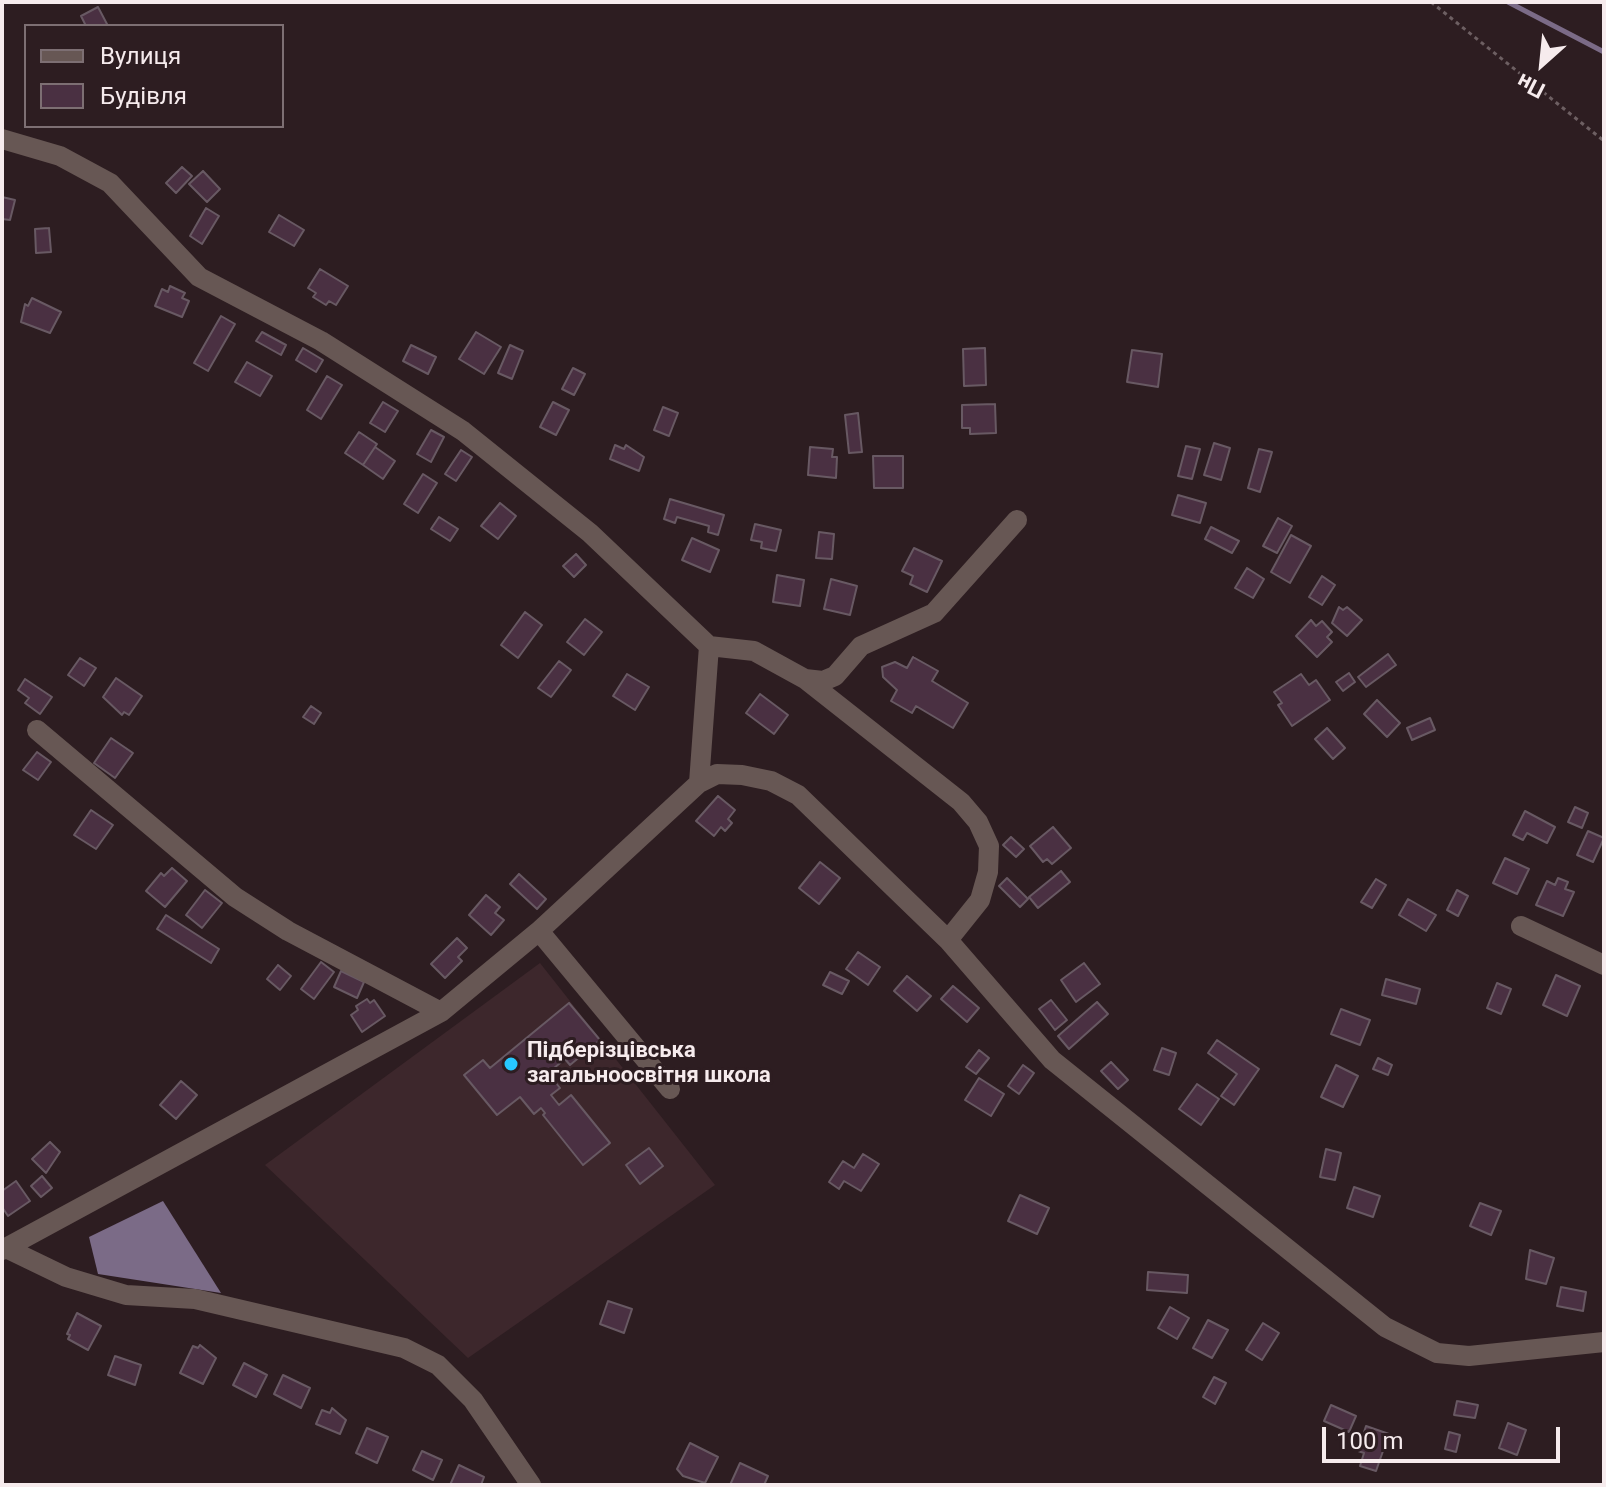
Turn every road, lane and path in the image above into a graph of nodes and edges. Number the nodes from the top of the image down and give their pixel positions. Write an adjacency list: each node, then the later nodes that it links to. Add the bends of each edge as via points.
1 (1431, 2): 3 (path)
2 (2, 139): 5 (street, via 60,156 110,183 199,277 321,341 463,431 590,533)
3 (1604, 141)
4 (1017, 520): 6 (street, via 934,613 861,646 835,676)
5 (709, 646): 6 (street, via 754,651); 8 (street)
6 (805, 679): 11 (street, via 961,802 978,822 989,846 988,872 980,900)
7 (37, 730): 13 (street, via 235,897)
8 (699, 783): 10 (street); 11 (street, via 717,774 742,775 771,781 798,795)
9 (1521, 926): 12 (street)
10 (539, 931): 13 (street); 14 (street)
11 (948, 940): 16 (street, via 1052,1060 1385,1327 1437,1353 1469,1356)
12 (1604, 965)
13 (441, 1012): 15 (street)
14 (670, 1089)
15 (5, 1249): 17 (street, via 66,1277 126,1295 195,1299 404,1348 438,1365 473,1400)
16 (1604, 1342)
17 (531, 1485)

